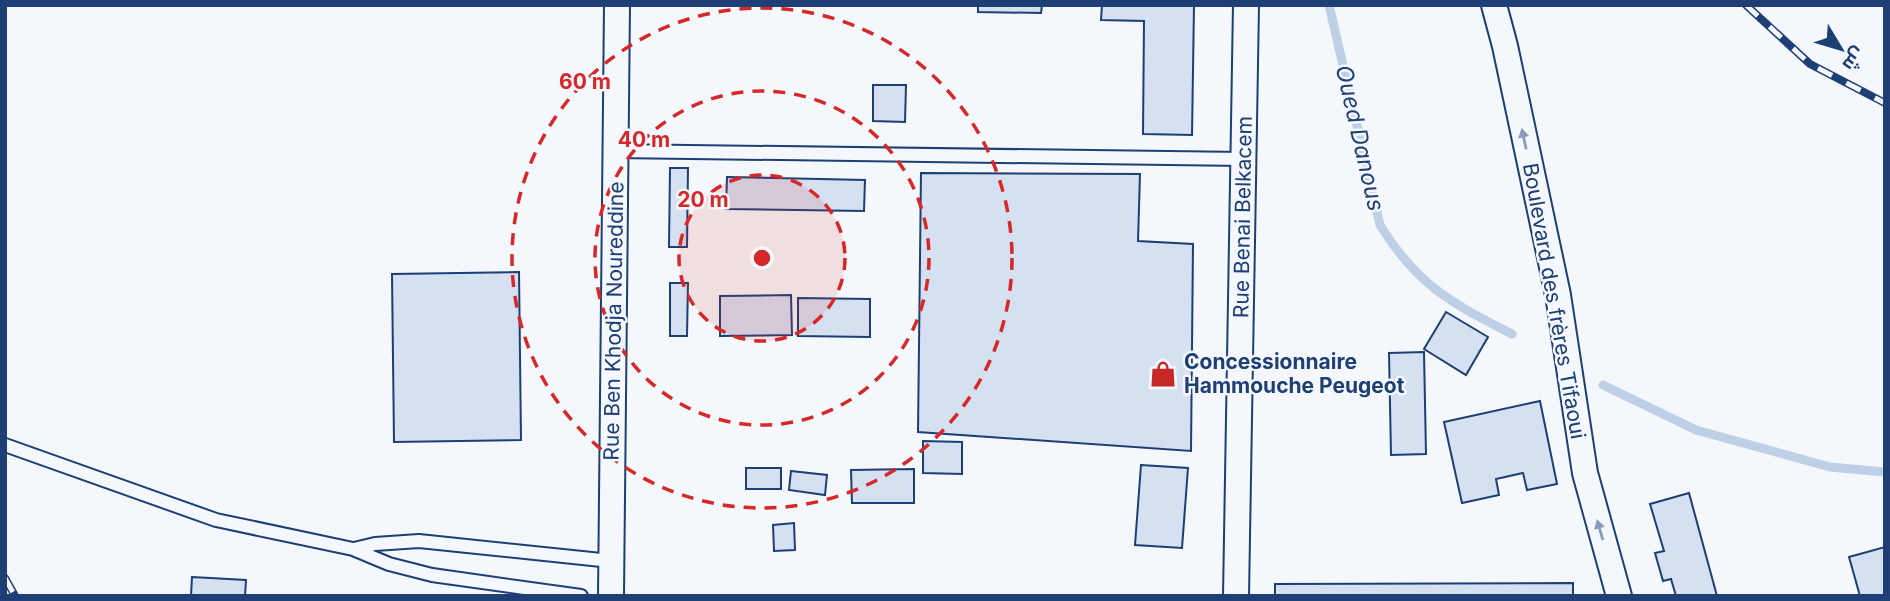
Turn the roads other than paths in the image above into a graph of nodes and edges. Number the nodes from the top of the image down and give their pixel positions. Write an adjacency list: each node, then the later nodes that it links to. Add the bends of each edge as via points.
1 (617, 5): 4 (street, Rue Ben Khodja Noureddine)
2 (1246, 5): 5 (street, Rue Benai Belkacem)
3 (1494, 5): 12 (street, Boulevard des frères Tifaoui, one-way to 3, via 1585,473 1558,295)
4 (615, 151): 5 (lane); 8 (street, Rue Ben Khodja Noureddine)
5 (1244, 159): 11 (street, Rue Benai Belkacem)
6 (5, 445): 7 (lane, via 216,520)
7 (354, 550): 8 (lane, via 419,541); 9 (lane, via 432,575)
8 (611, 561): 10 (street, Rue Ben Khodja Noureddine)
9 (580, 596)
10 (611, 596)
11 (1236, 596)
12 (1619, 596)

